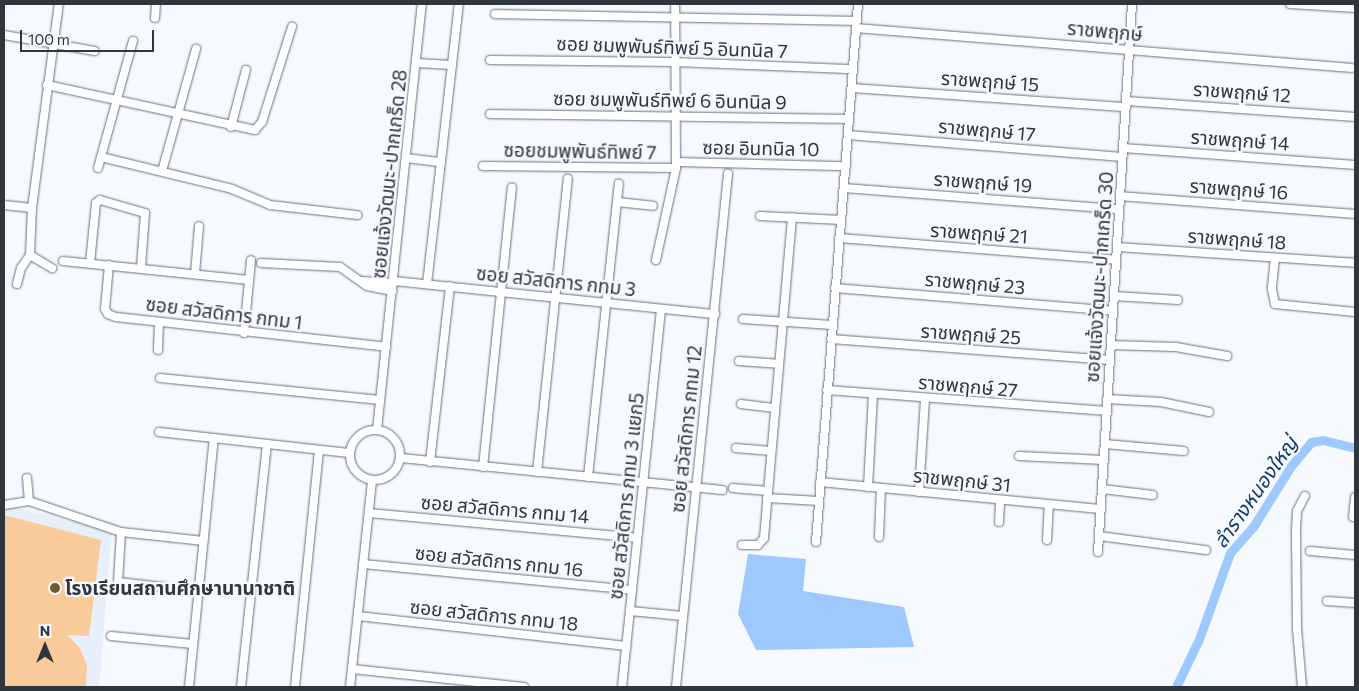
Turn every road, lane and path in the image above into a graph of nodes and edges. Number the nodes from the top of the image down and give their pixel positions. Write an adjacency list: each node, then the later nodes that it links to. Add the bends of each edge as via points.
1 (59, 4): 17 (street)
2 (156, 4): 12 (street)
3 (422, 4): 23 (street, ซอยแจ้งวัฒนะ-ปากเกร็ด 28)
4 (459, 4): 24 (street)
5 (675, 4): 11 (street)
6 (858, 4): 13 (street)
7 (1132, 4): 19 (street, ซอยแจ้งวัฒนะ-ปากเกร็ด 30)
8 (1290, 4): 9 (street)
9 (1355, 8)
10 (495, 14): 11 (street, ราชพฤกษ์)
11 (675, 16): 13 (street, ราชพฤกษ์); 22 (street)
12 (155, 18)
13 (856, 24): 19 (street, ราชพฤกษ์); 26 (street)
14 (292, 27): 37 (street, via 260,126 246,130)
15 (4, 36): 17 (street)
16 (133, 41): 30 (street)
17 (54, 42): 20 (street); 28 (street)
18 (196, 49): 33 (street)
19 (1129, 50): 25 (street, ราชพฤกษ์); 31 (street, ซอยแจ้งวัฒนะ-ปากเกร็ด 30)
20 (95, 51)
21 (490, 60): 22 (street, ซอย ชมพูพันธ์ทิพย์ 5 อินทนิล 7)
22 (675, 62): 26 (street, ซอย ชมพูพันธ์ทิพย์ 5 อินทนิล 7); 34 (street)
23 (416, 63): 24 (street); 42 (street, ซอยแจ้งวัฒนะ-ปากเกร็ด 28)
24 (452, 65): 43 (street)
25 (1352, 68)
26 (853, 69): 29 (street)
27 (246, 70): 37 (street)
28 (47, 85): 30 (street); 59 (street)
29 (852, 88): 31 (street, ราชพฤกษ์ 15); 36 (street)
30 (118, 101): 33 (street); 40 (street)
31 (1126, 104): 35 (street, ราชพฤกษ์ 12); 39 (street, ซอยแจ้งวัฒนะ-ปากเกร็ด 30)
32 (490, 114): 34 (street, ซอย ชมพูพันธ์ทิพย์ 6 อินทนิล 9)
33 (178, 115): 37 (street); 49 (street)
34 (676, 115): 36 (street, ซอย ชมพูพันธ์ทิพย์ 6 อินทนิล 9); 44 (street)
35 (1355, 117)
36 (849, 119): 38 (street)
37 (231, 126)
38 (848, 135): 41 (street, ราชพฤกษ์ 17); 47 (street)
39 (1123, 148): 41 (street, ซอยแจ้งวัฒนะ-ปากเกร็ด 30); 45 (street, ราชพฤกษ์ 14)
40 (101, 157): 48 (street); 49 (street)
41 (1122, 157): 55 (street, ซอยแจ้งวัฒนะ-ปากเกร็ด 30)
42 (406, 158): 43 (street); 85 (street, ซอยแจ้งวัฒนะ-ปากเกร็ด 28)
43 (441, 162): 84 (street)
44 (676, 165): 46 (street, ซอยชมพูพันธ์ทิพย์ 7); 47 (street, ซอย อินทนิล 10); 72 (street)
45 (1355, 165)
46 (483, 166)
47 (846, 166): 54 (street)
48 (98, 168)
49 (162, 171): 61 (street, via 239,192 270,205)
50 (728, 174): 96 (street, ซอย สวัสดิการ กทม 12)
51 (568, 179): 90 (street)
52 (619, 184): 56 (street)
53 (512, 187): 88 (street)
54 (844, 188): 60 (street, ราชพฤกษ์ 19); 65 (street)
55 (1120, 196): 60 (street, ซอยแจ้งวัฒนะ-ปากเกร็ด 30); 62 (street, ราชพฤกษ์ 16)
56 (617, 202): 58 (street); 92 (street)
57 (4, 205): 59 (street)
58 (653, 206)
59 (32, 208): 69 (street)
60 (1119, 209): 68 (street, ซอยแจ้งวัฒนะ-ปากเกร็ด 30)
61 (357, 214)
62 (1355, 214)
63 (760, 216): 64 (street)
64 (792, 217): 65 (street); 99 (street)
65 (841, 220): 67 (street)
66 (199, 226): 81 (street)
67 (839, 238): 73 (street, ราชพฤกษ์ 21); 87 (street)
68 (1117, 247): 70 (street, ราชพฤกษ์ 18); 73 (street, ซอยแจ้งวัฒนะ-ปากเกร็ด 30)
69 (30, 255): 79 (street); 83 (street, via 21,268)
70 (1276, 258): 75 (street, ราชพฤกษ์ 18); 95 (street, via 1272,289 1276,304)
71 (251, 260): 82 (street)
72 (656, 260)
73 (1116, 260): 89 (street, ซอยแจ้งวัฒนะ-ปากเกร็ด 30)
74 (63, 261): 76 (street)
75 (1355, 262)
76 (90, 263): 78 (street); 80 (street, via 96,203 100,200 145,213)
77 (261, 263): 85 (street, ซอย สวัสดิการ กทม 3, via 340,267 367,286)
78 (109, 265): 80 (street); 98 (street, ซอย สวัสดิการ กทม 1, via 105,308 108,314)
79 (52, 268)
80 (141, 268): 81 (street)
81 (195, 274): 82 (street)
82 (249, 280): 101 (street)
83 (17, 284)
84 (427, 284): 85 (street, ซอย สวัสดิการ กทม 3); 86 (street, ซอย สวัสดิการ กทม 3)
85 (394, 285): 104 (street, ซอยแจ้งวัฒนะ-ปากเกร็ด 28)
86 (450, 286): 88 (street, ซอย สวัสดิการ กทม 3); 133 (street)
87 (835, 288): 94 (street, ราชพฤกษ์ 23); 100 (street)
88 (502, 292): 90 (street, ซอย สวัสดิการ กทม 3); 134 (street)
89 (1114, 296): 91 (street); 94 (street, ซอยแจ้งวัฒนะ-ปากเกร็ด 30)
90 (555, 298): 92 (street, ซอย สวัสดิการ กทม 3); 135 (street)
91 (1178, 300)
92 (608, 303): 93 (street, ซอย สวัสดิการ กทม 3); 136 (street)
93 (661, 309): 96 (street, ซอย สวัสดิการ กทม 3); 140 (street, ซอย สวัสดิการ กทม 3 แยก5)
94 (1113, 312): 103 (street, ซอยแจ้งวัฒนะ-ปากเกร็ด 30)
95 (1355, 312)
96 (715, 314): 142 (street, ซอย สวัสดิการ กทม 12)
97 (742, 319): 99 (street)
98 (159, 322): 101 (street, ซอย สวัสดิการ กทม 1); 105 (street)
99 (782, 322): 100 (street); 109 (street)
100 (832, 325): 102 (street)
101 (244, 333): 104 (street, ซอย สวัสดิการ กทม 1)
102 (830, 339): 107 (street, ราชพฤกษ์ 25); 111 (street)
103 (1111, 345): 106 (street, via 1176,347); 107 (street, ซอยแจ้งวัฒนะ-ปากเกร็ด 30)
104 (386, 347): 115 (street, ซอยแจ้งวัฒนะ-ปากเกร็ด 28)
105 (158, 350)
106 (1227, 356)
107 (1110, 360): 114 (street, ซอยแจ้งวัฒนะ-ปากเกร็ด 30)
108 (739, 361): 109 (street)
109 (778, 364): 117 (street)
110 (160, 378): 115 (street)
111 (827, 390): 112 (street, ราชพฤกษ์ 27); 139 (street)
112 (873, 395): 113 (street, ราชพฤกษ์ 27); 141 (street)
113 (924, 399): 118 (street, ราชพฤกษ์ 27); 147 (street)
114 (1107, 399): 118 (street, ซอยแจ้งวัฒนะ-ปากเกร็ด 30); 119 (street, via 1161,402)
115 (380, 400): 120 (street, ซอยแจ้งวัฒนะ-ปากเกร็ด 28)
116 (741, 404): 117 (street)
117 (775, 408): 127 (street)
118 (1107, 411): 124 (street, ซอยแจ้งวัฒนะ-ปากเกร็ด 30)
119 (1209, 412)
120 (377, 430): 129 (street, via 358,436); 131 (street, via 395,439)
121 (159, 432): 122 (street)
122 (214, 438): 123 (street); 167 (street)
123 (267, 444): 126 (street); 187 (street)
124 (1105, 444): 128 (street); 132 (street, ซอยแจ้งวัฒนะ-ปากเกร็ด 30)
125 (736, 448): 127 (street)
126 (319, 451): 129 (street); 188 (street)
127 (771, 451): 148 (street)
128 (1184, 451)
129 (349, 453): 138 (street, via 355,472)
130 (1019, 456): 132 (street)
131 (401, 458): 133 (street); 138 (street, via 391,475)
132 (1104, 460): 145 (street, ซอยแจ้งวัฒนะ-ปากเกร็ด 30)
133 (430, 462): 134 (street)
134 (483, 467): 135 (street)
135 (537, 472): 136 (street)
136 (588, 477): 140 (street)
137 (27, 478): 154 (street)
138 (372, 481): 159 (street)
139 (820, 482): 141 (street, ราชพฤกษ์ 31); 153 (street)
140 (643, 483): 142 (street); 165 (street, ซอย สวัสดิการ กทม 3 แยก5)
141 (868, 487): 144 (street, ราชพฤกษ์ 31)
142 (696, 488): 146 (street); 181 (street, ซอย สวัสดิการ กทม 12)
143 (733, 488): 148 (street)
144 (881, 488): 147 (street, ราชพฤกษ์ 31); 164 (street)
145 (1102, 489): 149 (street); 158 (street, ซอยแจ้งวัฒนะ-ปากเกร็ด 30)
146 (722, 490)
147 (919, 492): 152 (street, ราชพฤกษ์ 31)
148 (768, 494): 153 (street); 169 (street, via 762,543)
149 (1153, 495)
150 (1306, 496): 193 (street, via 1297,511 1296,530 1297,629)
151 (1355, 497): 157 (street)
152 (1000, 500): 155 (street, ราชพฤกษ์ 31); 161 (street)
153 (819, 501): 168 (street)
154 (29, 502): 156 (street); 162 (street)
155 (1049, 504): 158 (street, ราชพฤกษ์ 31); 166 (street)
156 (4, 505)
157 (1354, 507): 160 (street)
158 (1100, 509): 163 (street, ซอยแจ้งวัฒนะ-ปากเกร็ด 30)
159 (369, 512): 165 (street, ซอย สวัสดิการ กทม 14); 174 (street)
160 (1353, 517)
161 (999, 522)
162 (121, 532): 167 (street); 176 (street, via 118,582)
163 (1099, 536): 170 (street); 171 (street, ซอยแจ้งวัฒนะ-ปากเกร็ด 30)
164 (879, 537)
165 (637, 538): 175 (street, ซอย สวัสดิการ กทม 3 แยก5)
166 (1046, 540)
167 (204, 541): 176 (street)
168 (816, 542)
169 (742, 545)
170 (1206, 550)
171 (1098, 552)
172 (1310, 552): 173 (street)
173 (1355, 555)
174 (364, 564): 175 (street, ซอย สวัสดิการ กทม 16); 180 (street)
175 (632, 590): 179 (street, ซอย สวัสดิการ กทม 3 แยก5)
176 (198, 591): 183 (street)
177 (1327, 601): 178 (street)
178 (1355, 603)
179 (630, 611): 181 (street); 184 (street, ซอย สวัสดิการ กทม 3 แยก5)
180 (358, 616): 184 (street, ซอย สวัสดิการ กทม 18); 185 (street)
181 (683, 616): 192 (street, ซอย สวัสดิการ กทม 12)
182 (111, 636): 183 (street)
183 (193, 644): 186 (street)
184 (626, 646): 191 (street, ซอย สวัสดิการ กทม 3 แยก5)
185 (352, 669): 189 (street); 190 (street)
186 (189, 687)
187 (241, 687)
188 (295, 687)
189 (350, 687)
190 (524, 687)
191 (622, 687)
192 (676, 687)
193 (1302, 687)

